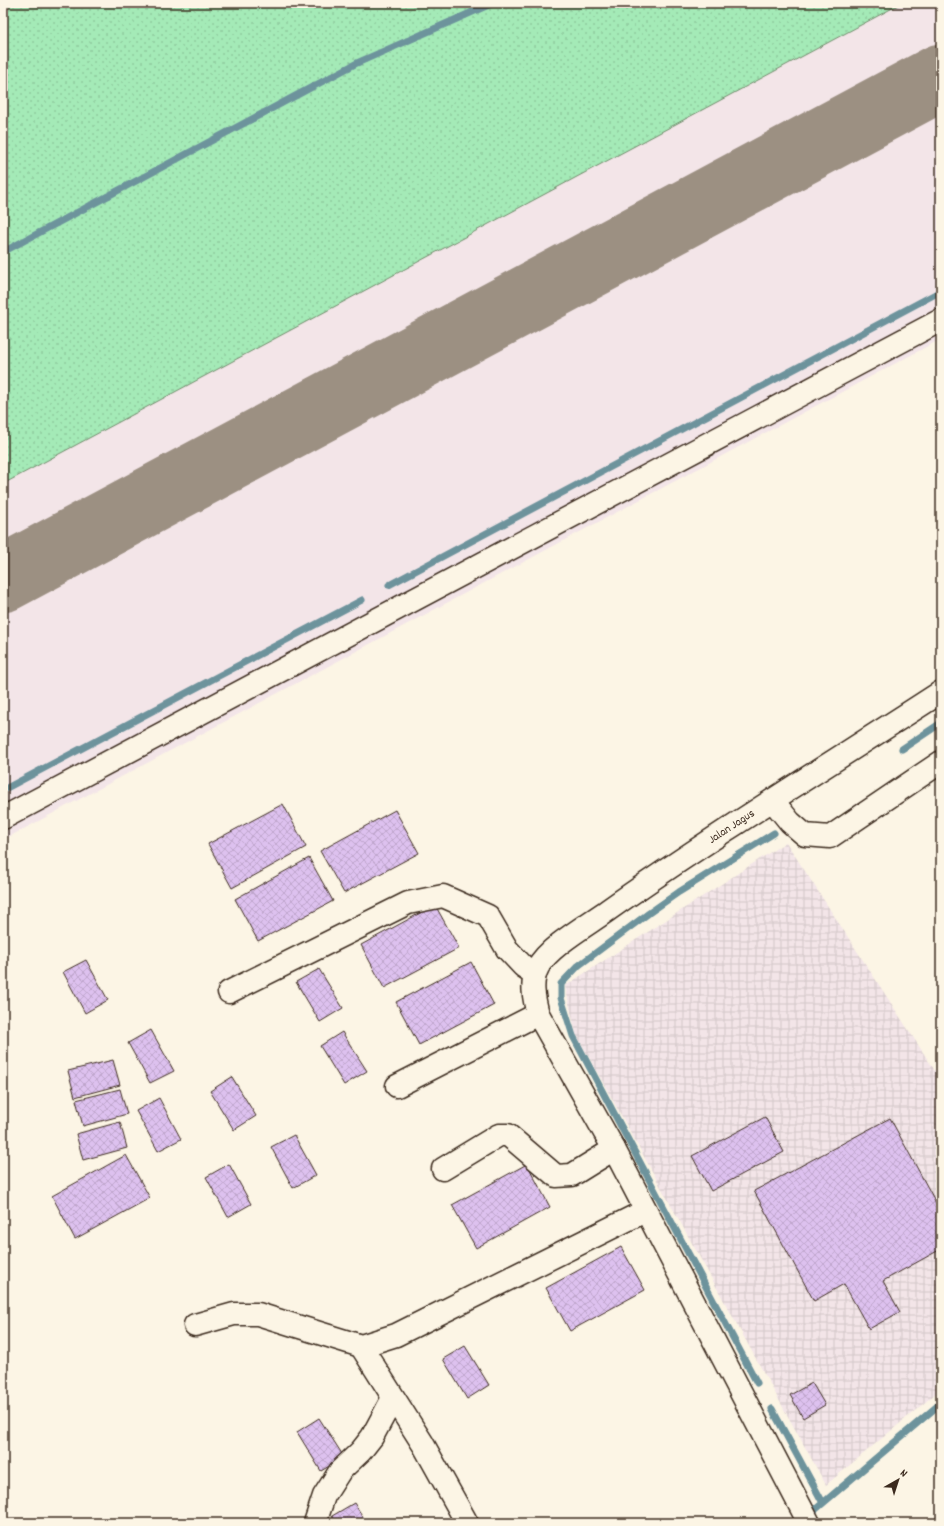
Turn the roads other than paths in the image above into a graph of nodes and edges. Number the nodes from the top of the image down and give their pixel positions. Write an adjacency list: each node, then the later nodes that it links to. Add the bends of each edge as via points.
1 (941, 320): 5 (street)
2 (941, 692): 4 (street, Jalan Jagus)
3 (941, 762): 4 (street, via 830,837 805,835 790,822)
4 (773, 801): 6 (street, Jalan Jagus, via 639,888 551,951 538,966)
5 (3, 818)
6 (535, 974): 7 (street, via 523,966 507,949 488,916 442,896 408,903); 8 (street, via 534,999)
7 (229, 992)
8 (538, 1014): 9 (street); 10 (street)
9 (397, 1086)
10 (614, 1149): 11 (street, via 572,1175 556,1176 508,1135 499,1135); 12 (street)
11 (443, 1169)
12 (645, 1211): 14 (street, via 396,1335); 18 (street)
13 (195, 1325): 14 (street, via 234,1314 258,1314)
14 (361, 1346): 15 (street)
15 (393, 1398): 16 (street, via 372,1437 340,1471 324,1496); 17 (street, via 423,1444)
16 (315, 1523)
17 (467, 1523)
18 (809, 1523)

